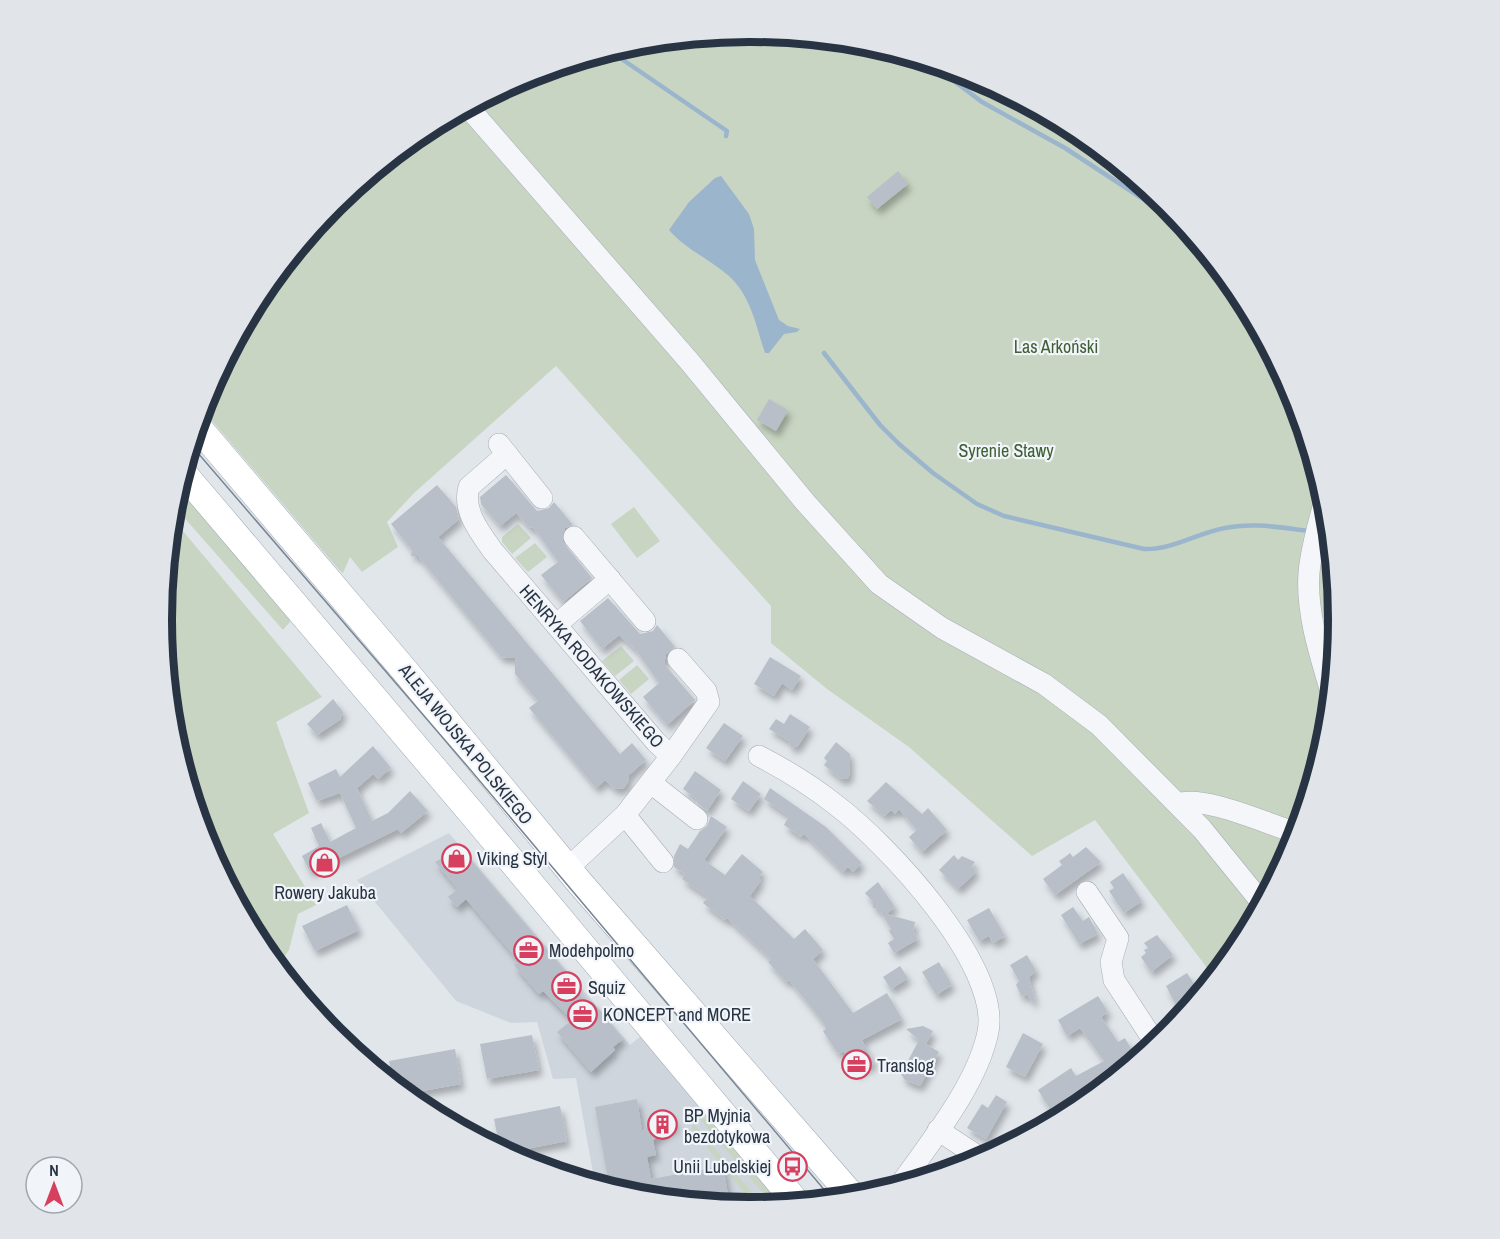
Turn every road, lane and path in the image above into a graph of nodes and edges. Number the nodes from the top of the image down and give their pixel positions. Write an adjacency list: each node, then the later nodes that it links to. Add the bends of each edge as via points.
1 (473, 113): 15 (street, via 879,584 942,628 1044,684 1099,724)
2 (203, 433): 20 (main road, ALEJA WOJSKA POLSKIEGO)
3 (190, 481): 28 (main road)
4 (542, 498): 9 (street, HENRYKA RODAKOWSKIEGO, via 502,449 469,487 468,507 484,540)
5 (1319, 524): 11 (street, via 1309,586)
6 (574, 537): 7 (street)
7 (610, 579): 8 (street); 9 (street)
8 (645, 621)
9 (556, 625): 12 (street, HENRYKA RODAKOWSKIEGO)
10 (678, 659): 12 (street, via 706,691 709,702)
11 (1325, 668)
12 (671, 756): 14 (street, HENRYKA RODAKOWSKIEGO)
13 (759, 756): 24 (street, via 812,787 861,826 943,915 976,973 987,1004 988,1033 968,1082)
14 (651, 783): 16 (street, HENRYKA RODAKOWSKIEGO); 17 (street)
15 (1178, 804): 18 (street, via 1189,800 1208,803); 22 (street)
16 (625, 815): 19 (street); 20 (street, HENRYKA RODAKOWSKIEGO)
17 (697, 819)
18 (1288, 830)
19 (663, 862)
20 (567, 868): 27 (main road, ALEJA WOJSKA POLSKIEGO)
21 (1087, 892): 23 (street, via 1118,938 1111,962 1114,980)
22 (1256, 896)
23 (1150, 1035)
24 (938, 1130): 25 (street); 26 (street)
25 (972, 1152)
26 (907, 1175)
27 (846, 1189)
28 (790, 1196)

